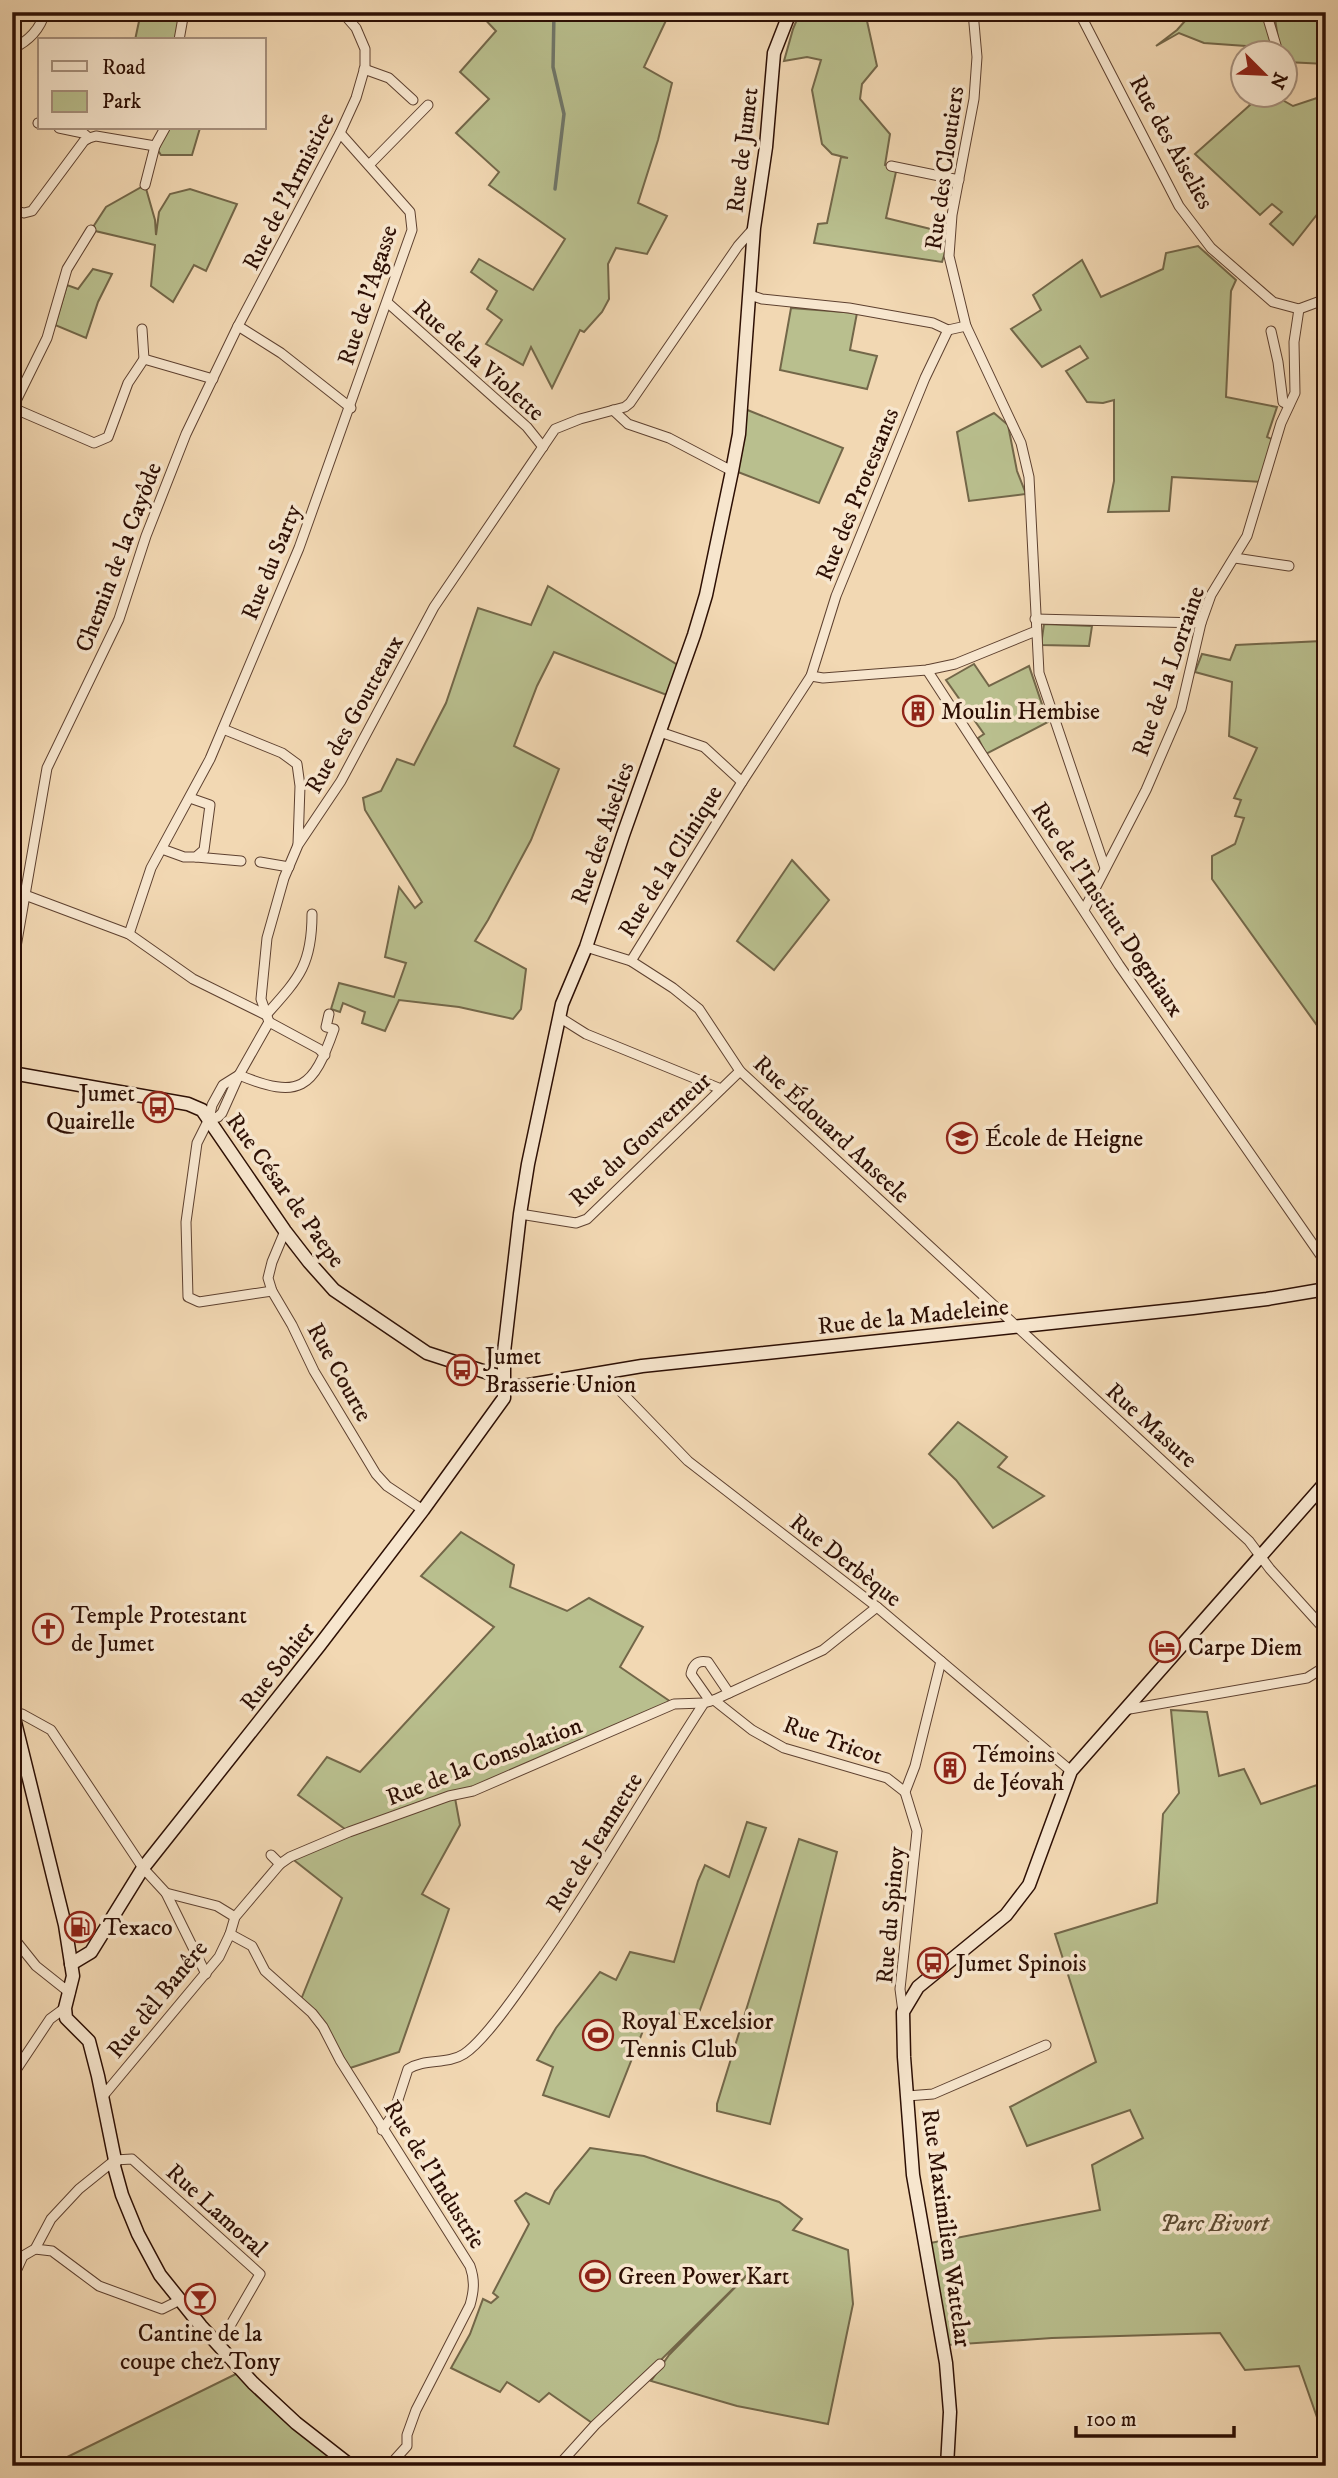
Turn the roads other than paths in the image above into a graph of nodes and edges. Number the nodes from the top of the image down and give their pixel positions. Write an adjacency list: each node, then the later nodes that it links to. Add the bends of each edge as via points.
1 (46, 12): 10 (street, via 27,42)
2 (184, 12): 8 (street)
3 (342, 12): 11 (street, Rue de l'Armistice, via 356,27 365,49)
4 (790, 12): 24 (street, Rue de Jumet, via 774,53)
5 (973, 12): 21 (street, Rue des Cloutiers, via 974,99)
6 (1079, 12): 29 (street, Rue des Aiselies, via 1179,206 1211,248 1249,284 1278,304)
7 (1266, 12): 9 (street)
8 (179, 38)
9 (1274, 38)
10 (12, 49)
11 (364, 69): 12 (street, via 389,78); 16 (street, Rue de l'Armistice)
12 (413, 100)
13 (428, 106): 19 (street)
14 (68, 130): 17 (street)
15 (164, 130): 18 (street)
16 (340, 133): 19 (street, Rue de l'Agasse); 31 (street, Rue de l'Armistice)
17 (89, 138): 18 (street); 23 (street, via 32,211)
18 (155, 146): 22 (street)
19 (369, 165): 28 (street, Rue de l'Agasse, via 410,212 412,230)
20 (891, 166): 21 (street)
21 (959, 180): 30 (street, Rue des Cloutiers, via 949,256)
22 (145, 185)
23 (12, 210)
24 (754, 228): 26 (street, Rue de Jumet); 40 (street, via 638,394 625,407)
25 (91, 230): 38 (street, via 67,268 47,338)
26 (750, 295): 33 (street, via 849,308 933,323); 42 (street, Rue des Aiselies)
27 (1326, 299): 29 (street)
28 (388, 303): 39 (street, Rue de l'Agasse); 41 (street, Rue de la Violette, via 527,427)
29 (1299, 309): 37 (street, Rue de la Lorraine, via 1295,393)
30 (966, 326): 33 (street); 45 (street, Rue des Cloutiers, via 1021,443 1029,477)
31 (238, 327): 36 (street, Chemin de la Cayôde); 39 (street, via 281,353)
32 (142, 329): 35 (street)
33 (948, 330): 49 (street, Rue des Protestants, via 840,588)
34 (1271, 331): 37 (street, via 1283,402)
35 (144, 359): 36 (street); 38 (street, via 128,383 108,437 94,443)
36 (213, 379): 61 (street, Chemin de la Cayôde, via 161,498 119,620 47,768)
37 (1289, 405): 43 (street, Rue de la Lorraine, via 1247,536)
38 (13, 408)
39 (351, 408): 50 (street, Rue du Sarty, via 299,548)
40 (613, 410): 41 (street, Rue des Goutteaux, via 555,429); 42 (street, via 628,424 669,438)
41 (543, 447): 54 (street, Rue des Goutteaux, via 434,607 341,781)
42 (732, 471): 51 (street, Rue des Aiselies, via 706,595)
43 (1235, 558): 44 (street); 46 (street, Rue de la Lorraine, via 1211,595)
44 (1289, 566)
45 (1035, 619): 46 (street); 47 (street, Rue des Cloutiers)
46 (1201, 622): 60 (street, Rue de la Lorraine, via 1181,709)
47 (1036, 631): 48 (street, via 955,664); 60 (street, Rue des Cloutiers, via 1039,673)
48 (927, 670): 49 (street); 62 (street, Rue de l'Institut Dogniaux)
49 (811, 677): 52 (street, Rue de la Clinique)
50 (223, 729): 53 (street, Rue du Sarty); 54 (street, via 282,753 297,764)
51 (660, 732): 52 (street, Rue de la Clinique, via 704,747); 65 (street, Rue des Aiselies)
52 (742, 782): 66 (street, Rue de la Clinique)
53 (190, 798): 55 (street, Rue du Sarty); 56 (street, via 210,805 204,850)
54 (298, 845): 59 (street, Rue des Goutteaux)
55 (162, 849): 56 (street); 64 (street, Rue du Sarty)
56 (195, 857): 57 (street)
57 (241, 861)
58 (260, 862): 59 (street)
59 (289, 867): 70 (street, Rue des Goutteaux, via 267,939 261,999)
60 (1105, 868): 62 (street, Rue de la Lorraine)
61 (25, 895): 64 (street); 67 (street, Chemin de la Cayôde)
62 (1084, 910): 79 (street, Rue de l'Institut Dogniaux)
63 (312, 914): 70 (street, via 305,967)
64 (129, 934): 70 (street, via 193,979)
65 (586, 947): 66 (street, Rue Édouard Anseele); 69 (street, Rue des Aiselies)
66 (632, 961): 72 (street, Rue Édouard Anseele, via 699,1009)
67 (12, 970)
68 (329, 1014): 71 (street, via 326,1027 334,1029)
69 (559, 1017): 75 (street, via 586,1034); 77 (street, Rue des Aiselies)
70 (268, 1018): 71 (street); 74 (street)
71 (325, 1055): 74 (street, via 297,1087 282,1089)
72 (740, 1071): 75 (street, Rue du Gouverneur); 82 (street, Rue Édouard Anseele)
73 (12, 1073): 76 (street, Rue César de Paepe, via 188,1104)
74 (239, 1075): 76 (street, via 222,1113)
75 (721, 1089): 77 (street, Rue du Gouverneur, via 587,1219 576,1223)
76 (209, 1119): 78 (street, Rue César de Paepe); 81 (street, via 197,1143 188,1197 188,1297 199,1302)
77 (520, 1214): 84 (street, Rue des Aiselies, via 504,1352)
78 (285, 1231): 81 (street, via 268,1279); 84 (street, Rue César de Paepe, via 334,1290 353,1305 427,1353 498,1376)
79 (1326, 1263)
80 (1326, 1289): 82 (street, Rue de la Madeleine)
81 (272, 1291): 86 (street, Rue Courte, via 376,1474)
82 (1016, 1326): 83 (street, Rue de la Madeleine); 87 (street, Rue Masure, via 1252,1543)
83 (603, 1373): 84 (street, Rue de la Madeleine); 88 (street, Rue Derbèque, via 688,1461)
84 (505, 1386): 86 (street, Rue Sohier, via 495,1414)
85 (1326, 1482): 87 (street)
86 (423, 1510): 100 (street, Rue Sohier)
87 (1259, 1556): 89 (street, Rue Masure); 94 (street)
88 (877, 1607): 90 (street, Rue Derbèque); 92 (street, via 823,1650)
89 (1326, 1631)
90 (941, 1661): 96 (street, Rue Derbèque); 97 (street)
91 (1326, 1666): 94 (street, via 1307,1678)
92 (729, 1693): 93 (street); 93 (street, Rue Tricot, via 708,1662 697,1662 691,1674)
93 (710, 1701): 97 (street, Rue Tricot, via 784,1748 887,1778); 99 (street, Rue de la Consolation, via 674,1704 473,1791 349,1832); 114 (street, Rue de Jeannette, via 513,1999 464,2054 408,2069 393,2115)
94 (1124, 1710): 96 (street)
95 (13, 1711): 100 (street, via 51,1730); 105 (street)
96 (1071, 1771): 109 (street, via 1029,1885 1006,1915 918,1987)
97 (905, 1792): 109 (street, Rue du Spinoy, via 917,1831 900,1989)
98 (271, 1855): 99 (street)
99 (280, 1864): 102 (street, Rue dèl Banêre)
100 (143, 1868): 101 (street); 105 (street, Rue Sohier, via 91,1952)
101 (166, 1893): 102 (street, via 216,1906); 106 (street)
102 (235, 1917): 103 (street, Rue dèl Banêre)
103 (230, 1934): 106 (street, Rue dèl Banêre); 114 (street, Rue de l'Industrie, via 252,1946 265,1970 323,2027)
104 (12, 1936): 107 (street, via 36,1966)
105 (71, 1964): 107 (street)
106 (206, 1974): 113 (street, Rue dèl Banêre)
107 (70, 1993): 108 (street)
108 (65, 2008): 111 (street, via 50,2019); 113 (street, via 66,2018 89,2041)
109 (903, 2012): 112 (street, Rue Maximilien Wattelar)
110 (1046, 2045): 112 (street, via 933,2094)
111 (12, 2076)
112 (907, 2096): 124 (street, Rue Maximilien Wattelar, via 913,2175 946,2364 950,2412)
113 (103, 2100): 115 (street)
114 (382, 2130): 122 (street, Rue de l'Industrie, via 471,2266 474,2284 470,2305 416,2410 407,2446)
115 (115, 2160): 116 (street, via 51,2220); 118 (street, via 122,2195 138,2234); 119 (street, Rue Lamoral, via 132,2159 260,2274)
116 (35, 2249): 117 (street, via 23,2256); 118 (street, via 52,2251 99,2286 162,2309)
117 (12, 2280)
118 (180, 2300): 119 (street)
119 (219, 2345): 121 (street, via 286,2414)
120 (660, 2364): 123 (street)
121 (351, 2466)
122 (389, 2466)
123 (558, 2466)
124 (947, 2466)

